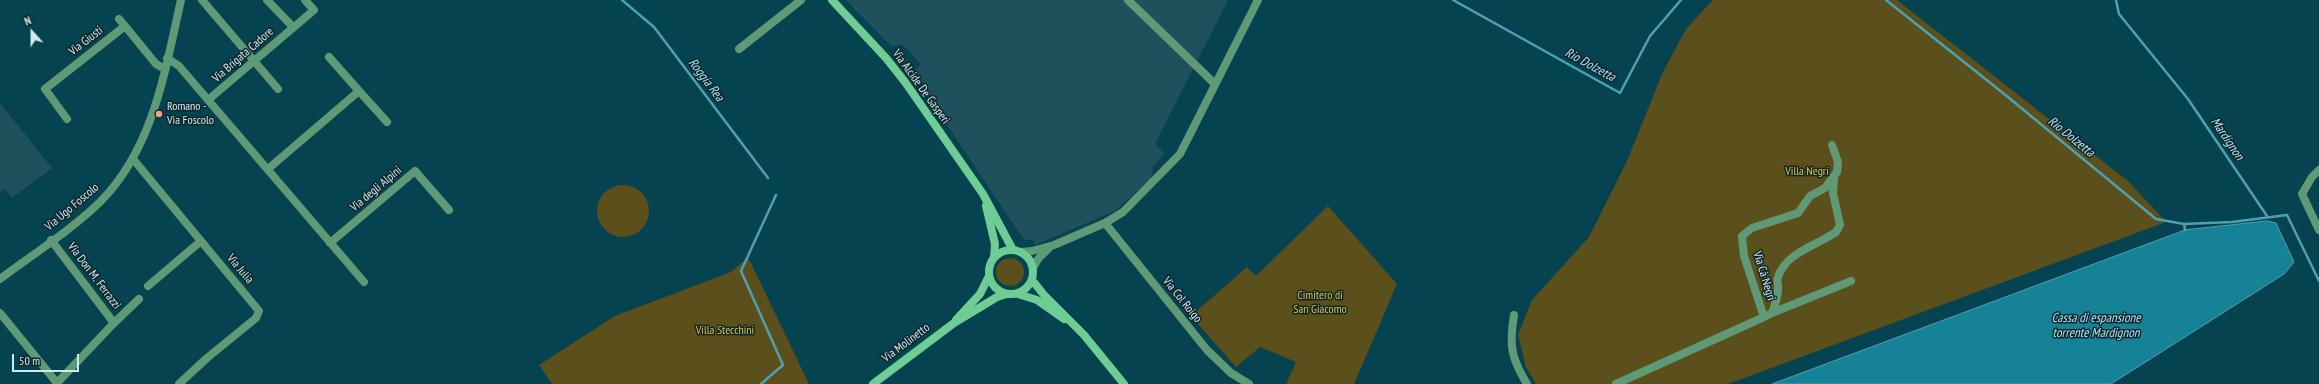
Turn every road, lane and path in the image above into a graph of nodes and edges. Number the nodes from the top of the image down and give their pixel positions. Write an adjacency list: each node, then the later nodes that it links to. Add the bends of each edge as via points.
1 (181, 0): 14 (street, Via Ugo Foscolo)
2 (202, 0): 15 (street)
3 (267, 0): 11 (street, Via Brigata Cadore)
4 (305, 0): 11 (street, Via Brigata Cadore, via 314,10)
5 (801, 0): 12 (street)
6 (832, 0): 28 (main road, Via Alcide De Gasperi, via 905,82)
7 (1128, 0): 17 (street)
8 (1258, 0): 17 (street)
9 (119, 19): 10 (street)
10 (125, 26): 16 (street, via 156,64); 21 (street, Via Giusti, via 45,89)
11 (293, 27): 15 (street, Via Brigata Cadore)
12 (739, 49)
13 (329, 57): 19 (street)
14 (167, 58): 16 (street, Via Ugo Foscolo); 20 (street, via 179,66)
15 (254, 62): 18 (street); 20 (street, Via Brigata Cadore)
16 (165, 69): 24 (street, Via Ugo Foscolo, via 152,117)
17 (1214, 84): 30 (street, via 1180,154 1123,212)
18 (278, 89)
19 (359, 91): 22 (street); 25 (street)
20 (208, 100): 25 (street)
21 (67, 119)
22 (387, 122)
23 (1832, 145): 27 (street, Via Cà Negri, via 1838,162)
24 (133, 159): 32 (street, Via Ugo Foscolo, via 100,202); 33 (street, Via Julia)
25 (268, 169): 34 (street)
26 (2319, 170): 31 (street, via 2312,176 2302,194)
27 (1834, 179): 50 (street, Via Cà Negri, via 1833,193 1840,225 1836,232 1797,254 1780,271 1777,279 1777,300); 50 (street, Via Cà Negri, via 1825,188 1810,196 1798,213 1752,228 1742,236 1744,256)
28 (983, 194): 36 (main road, Via Alcide De Gasperi); 37 (main road, Via Alcide De Gasperi, via 995,244)
29 (449, 210): 34 (street, Via degli Alpini, via 416,171)
30 (1105, 223): 35 (street); 57 (street, Via Col Roigo, via 1207,350 1231,373)
31 (2319, 230)
32 (51, 240): 40 (street, Via Ugo Foscolo); 51 (street, Via Don M. Ferrazzi)
33 (201, 241): 44 (street); 54 (street, Via Julia, via 259,311 256,318)
34 (330, 243): 43 (street)
35 (1051, 246): 36 (street); 38 (street)
36 (1017, 251): 37 (main road, via 999,253); 38 (main road, via 1031,261)
37 (994, 258): 39 (main road)
38 (1033, 268): 41 (main road)
39 (989, 276): 45 (main road, via 995,288); 52 (main road, Via Molinetto, via 980,294)
40 (0, 279)
41 (1032, 280): 46 (main road, via 1029,286); 53 (main road)
42 (1851, 281): 50 (street)
43 (364, 282)
44 (148, 286)
45 (1007, 294): 46 (main road); 52 (main road, Via Molinetto, via 997,297)
46 (1018, 294): 53 (main road, via 1037,300)
47 (138, 299): 51 (street)
48 (0, 313): 51 (street, Via Don M. Ferrazzi, via 57,383)
49 (1514, 315): 58 (street, via 1510,337 1514,358)
50 (1768, 315): 59 (street, Via Cà Negri)
51 (114, 323)
52 (954, 323): 55 (main road, Via Molinetto)
53 (1078, 329): 56 (main road)
54 (179, 384)
55 (873, 384)
56 (1124, 384)
57 (1249, 384)
58 (1526, 384)
59 (1616, 384)

